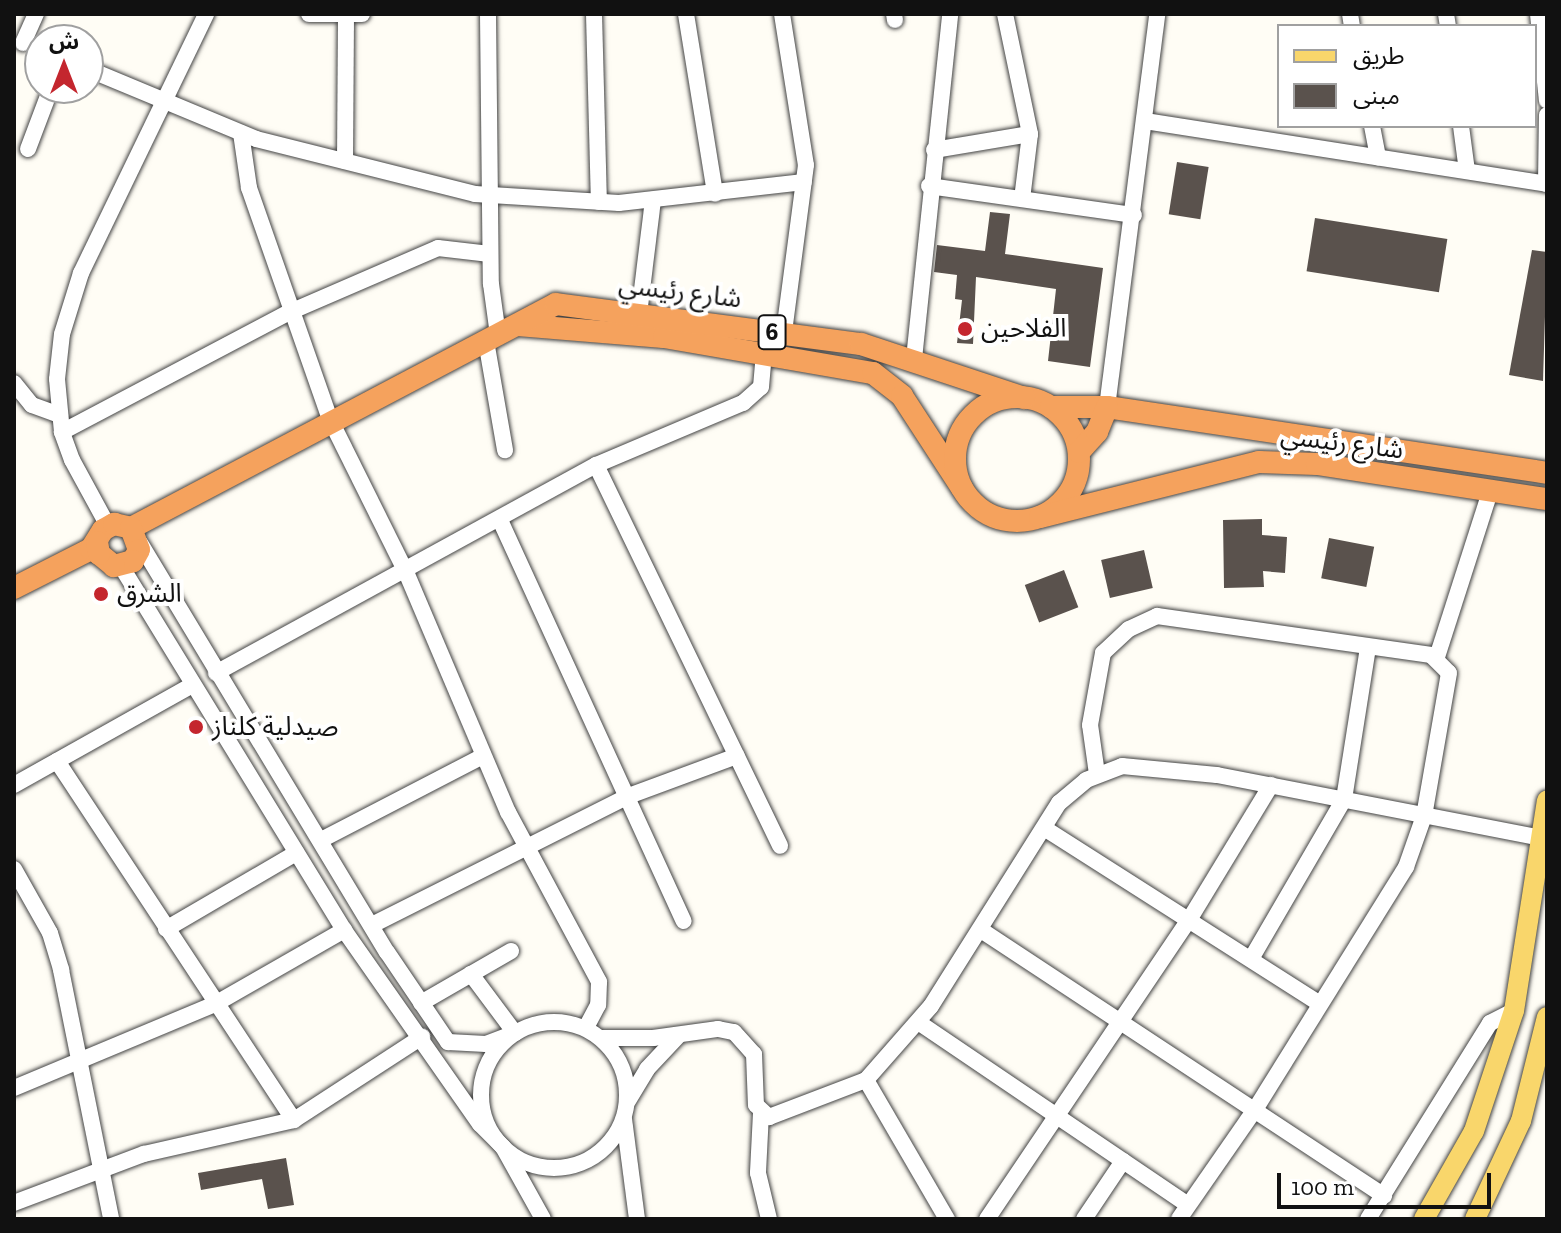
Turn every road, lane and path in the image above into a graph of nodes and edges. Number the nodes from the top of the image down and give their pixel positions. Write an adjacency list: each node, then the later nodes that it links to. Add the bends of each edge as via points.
1 (36, 14): 13 (street)
2 (206, 14): 15 (street)
3 (309, 14): 12 (street)
4 (488, 14): 33 (street)
5 (594, 14): 36 (street)
6 (686, 14): 32 (street)
7 (782, 14): 29 (street)
8 (950, 14): 25 (street)
9 (1005, 14): 23 (street)
10 (1157, 14): 19 (street)
11 (1538, 14): 16 (street)
12 (351, 15): 27 (street)
13 (19, 41)
14 (104, 75): 15 (street)
15 (165, 99): 22 (street); 51 (street, via 73,293 58,356)
16 (1547, 101)
17 (45, 104): 24 (street)
18 (1547, 115): 30 (street)
19 (1145, 121): 26 (street); 37 (street)
20 (1372, 128): 26 (street)
21 (1461, 128): 28 (street)
22 (241, 133): 27 (street); 39 (street, via 249,188)
23 (1030, 134): 25 (street); 34 (street)
24 (28, 149)
25 (934, 150): 31 (street)
26 (1378, 157): 28 (street)
27 (345, 161): 33 (street)
28 (1467, 171): 30 (street)
29 (804, 182): 32 (street); 42 (street)
30 (1546, 184)
31 (929, 186): 34 (street); 45 (street)
32 (715, 194): 35 (street)
33 (490, 195): 36 (street); 38 (street)
34 (1022, 199): 37 (street)
35 (653, 200): 36 (street); 40 (street)
36 (599, 202)
37 (1134, 215): 49 (street)
38 (490, 254): 39 (street, via 438,248); 43 (street)
39 (290, 312): 50 (street); 51 (street)
40 (639, 314): 41 (highway, شارع رئيسي / 6, via 556,304); 42 (highway, شارع رئيسي / 6)
41 (518, 325): 43 (highway, شارع رئيسي / 6); 44 (highway, شارع رئيسي / 6, via 664,337)
42 (784, 333): 45 (highway, شارع رئيسي / 6, via 861,344)
43 (492, 338): 50 (highway, شارع رئيسي / 6); 52 (street)
44 (764, 352): 54 (street, via 761,387 743,403); 56 (highway, شارع رئيسي / 6, via 881,377 913,411)
45 (914, 359): 47 (highway, شارع رئيسي / 6)
46 (14, 383): 51 (street, via 32,405)
47 (1024, 398): 48 (highway, شارع رئيسي); 56 (highway, via 989,404 963,428 955,454)
48 (1051, 407): 49 (highway, شارع رئيسي); 53 (highway, via 1070,426)
49 (1107, 407): 53 (highway, via 1097,432); 55 (highway, شارع رئيسي)
50 (330, 419): 61 (highway, شارع رئيسي / 6); 63 (street)
51 (61, 423): 62 (street)
52 (505, 450)
53 (1079, 452): 59 (highway, via 1073,487 1056,508)
54 (596, 465): 60 (street); 71 (street)
55 (1547, 473)
56 (962, 488): 59 (highway, شارع رئيسي, via 979,509 995,518)
57 (1490, 492): 58 (highway, شارع رئيسي); 59 (highway, شارع رئيسي, via 1317,464 1259,462); 67 (street)
58 (1547, 499)
59 (1040, 517)
60 (500, 520): 63 (street); 76 (street)
61 (136, 536): 62 (highway); 62 (highway, شارع رئيسي, via 133,561); 68 (street)
62 (107, 548): 64 (highway, شارع رئيسي); 65 (highway, شارع رئيسي); 69 (street)
63 (406, 572): 68 (street); 70 (street)
64 (14, 588)
65 (14, 602)
66 (1368, 647): 67 (street); 73 (street, via 1157,616 1138,624 1110,644 1097,670 1090,725); 77 (street)
67 (1437, 657): 79 (street, via 1451,680)
68 (216, 673): 82 (street)
69 (192, 685): 72 (street); 85 (street)
70 (483, 756): 82 (street); 83 (street)
71 (737, 756): 76 (street); 84 (street)
72 (57, 761): 74 (street); 90 (street)
73 (1097, 774): 75 (street, via 1148,764); 80 (street, via 1067,794)
74 (14, 785)
75 (1271, 785): 77 (street); 87 (street)
76 (626, 797): 83 (street); 88 (street)
77 (1344, 799): 79 (street); 94 (street)
78 (1547, 801): 81 (main road)
79 (1424, 816): 81 (street); 97 (street, via 1406,867)
80 (1044, 828): 87 (street); 92 (street)
81 (1541, 838): 99 (main road)
82 (321, 840): 89 (street)
83 (525, 845): 89 (street); 103 (street, via 599,982 598,1005)
84 (780, 846)
85 (296, 853): 90 (street); 91 (street)
86 (14, 869): 108 (street, via 56,951)
87 (1189, 920): 94 (street); 102 (street)
88 (684, 921)
89 (372, 925): 96 (street)
90 (166, 929): 98 (street)
91 (344, 930): 98 (street); 106 (street)
92 (981, 930): 101 (street); 102 (street)
93 (511, 951): 95 (street)
94 (1251, 959): 97 (street)
95 (471, 974): 96 (street); 104 (street)
96 (421, 1003): 104 (street, via 448,1042 486,1044)
97 (1319, 1003): 112 (street)
98 (215, 1004): 108 (street); 116 (street)
99 (1514, 1011): 100 (main road); 120 (street, via 1490,1023); 131 (main road, via 1474,1131)
100 (1547, 1017): 132 (main road, via 1521,1121)
101 (918, 1022): 109 (street); 114 (street)
102 (1120, 1022): 112 (street); 114 (street)
103 (586, 1028): 104 (street, via 550,1021); 107 (street)
104 (515, 1033): 117 (street, via 486,1066 481,1087 482,1109)
105 (678, 1036): 107 (street); 111 (street, via 647,1069); 113 (street, via 718,1029 746,1042 756,1061 756,1105)
106 (422, 1037): 116 (street); 117 (street, via 480,1124)
107 (601, 1038): 111 (street, via 622,1067)
108 (78, 1064): 110 (street); 119 (street)
109 (866, 1080): 113 (street, via 826,1091 778,1117); 127 (street)
110 (14, 1088)
111 (628, 1101): 115 (street)
112 (1254, 1111): 120 (street); 122 (street)
113 (761, 1113): 126 (street, via 758,1173)
114 (1058, 1117): 118 (street); 128 (street)
115 (624, 1119): 117 (street, via 600,1152 561,1168 520,1160); 125 (street)
116 (294, 1120): 119 (street, via 153,1151)
117 (503, 1147): 124 (street)
118 (1123, 1161): 122 (street); 129 (street)
119 (100, 1170): 121 (street); 123 (street)
120 (1384, 1196): 130 (street)
121 (14, 1203)
122 (1184, 1212)
123 (111, 1219)
124 (543, 1219)
125 (637, 1219)
126 (769, 1219)
127 (947, 1219)
128 (987, 1219)
129 (1084, 1219)
130 (1368, 1219)
131 (1424, 1219)
132 (1475, 1219)

